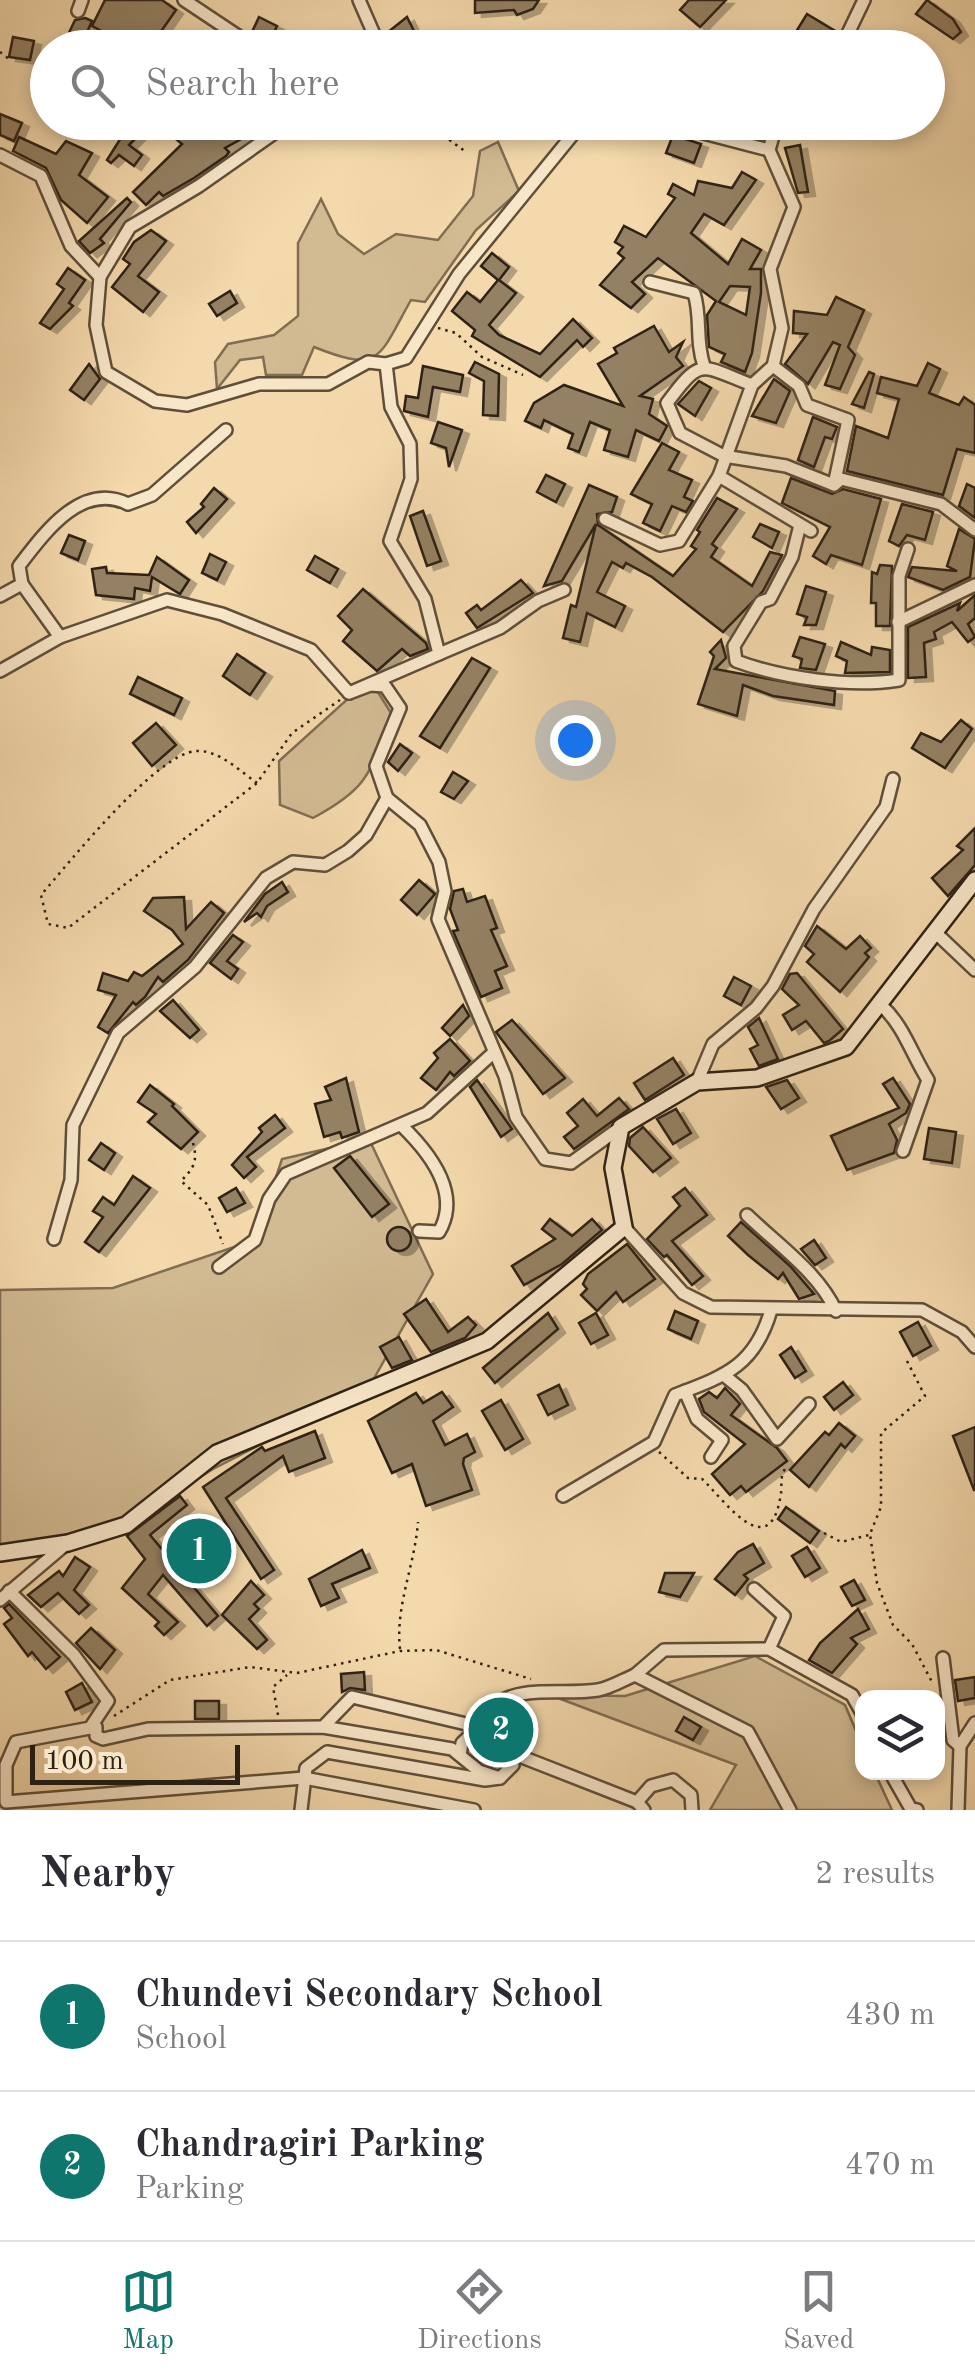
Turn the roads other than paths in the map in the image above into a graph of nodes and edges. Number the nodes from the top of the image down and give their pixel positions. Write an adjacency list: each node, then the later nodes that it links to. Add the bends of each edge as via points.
1 (184, 0): 4 (street)
2 (359, 0): 5 (street)
3 (864, 0): 6 (street)
4 (229, 30)
5 (372, 30)
6 (850, 30)
7 (264, 140): 13 (street, via 130,227)
8 (568, 140): 15 (street, via 459,274 406,358)
9 (730, 140): 11 (street)
10 (772, 140): 11 (street)
11 (769, 150): 17 (street, via 794,207 770,269 782,328)
12 (0, 154): 13 (street, via 41,176 70,246)
13 (100, 277): 15 (street, via 96,326 106,372 154,401 187,405 258,384 328,384 368,362)
14 (650, 282): 16 (street, via 694,293 700,314 695,338)
15 (386, 364): 32 (street, via 391,407 410,444 411,478 390,541 425,599)
16 (704, 366): 18 (street); 20 (street, via 692,370 667,403 680,433)
17 (774, 366): 18 (street); 22 (street, via 799,386 807,405 848,420)
18 (752, 385): 20 (street)
19 (226, 430): 26 (street, via 152,495 128,504 112,496 88,498 19,566)
20 (724, 456): 21 (street); 22 (street, via 786,466)
21 (719, 476): 23 (street, via 680,542 660,545); 30 (street, via 806,528 770,599 761,602 734,646 736,661 857,682 899,680)
22 (834, 485): 24 (street, via 841,479 918,496)
23 (606, 518)
24 (975, 530)
25 (908, 549): 30 (street, via 899,576)
26 (22, 584): 29 (street); 31 (street)
27 (975, 585): 30 (street)
28 (564, 590): 32 (street)
29 (0, 596)
30 (898, 622)
31 (60, 636): 33 (street); 34 (street, via 166,600 312,650)
32 (439, 654): 34 (street)
33 (0, 671)
34 (349, 693): 36 (street, via 385,686 400,708 376,766)
35 (893, 779): 42 (street, via 886,806 814,909 773,986 713,1044)
36 (387, 798): 41 (street, via 420,825 438,862 445,891 438,918); 49 (street, via 366,835 348,851 325,865 293,862 266,878 195,966 118,1033 73,1126 71,1180)
37 (975, 880): 38 (street)
38 (936, 934): 39 (street); 40 (street)
39 (975, 970)
40 (881, 1005): 42 (street, via 846,1046 757,1078); 45 (street, via 903,1027 905,1044 928,1080)
41 (492, 1054): 43 (street, via 428,1113); 44 (street, via 516,1118 545,1159 571,1163)
42 (697, 1082): 44 (street)
43 (401, 1125): 48 (street, via 422,1145 446,1191 439,1232); 50 (street, via 286,1174 269,1199 256,1240)
44 (621, 1127): 47 (street, via 614,1168)
45 (904, 1152)
46 (747, 1216): 52 (street, via 794,1255)
47 (624, 1227): 51 (street, via 683,1294 711,1308); 59 (street, via 487,1341 218,1453 126,1525)
48 (419, 1231)
49 (54, 1239)
50 (219, 1267)
51 (772, 1310): 52 (street); 54 (street, via 764,1336)
52 (836, 1311): 53 (street, via 922,1310)
53 (975, 1347)
54 (725, 1376): 55 (street); 56 (street, via 777,1440)
55 (685, 1391): 57 (street, via 697,1419 724,1444); 58 (street, via 675,1395 654,1442)
56 (810, 1404)
57 (711, 1457)
58 (562, 1496)
59 (68, 1543): 60 (street); 62 (street)
60 (0, 1553)
61 (754, 1589): 63 (street, via 784,1616)
62 (5, 1596): 69 (street, via 74,1655 108,1701)
63 (769, 1649): 65 (street, via 664,1650); 66 (street)
64 (943, 1658): 71 (street, via 953,1740)
65 (635, 1675): 70 (street, via 603,1689 508,1696 494,1704); 81 (street, via 748,1732)
66 (855, 1700)
67 (975, 1724): 71 (street)
68 (323, 1727): 69 (street, via 148,1728 104,1739); 70 (street, via 352,1697); 73 (street, via 412,1739)
69 (93, 1728): 74 (street, via 16,1742 6,1765 6,1802)
70 (479, 1728): 72 (street); 73 (street, via 462,1743)
71 (960, 1746): 83 (street)
72 (510, 1754): 75 (street, via 512,1764); 77 (street)
73 (460, 1755): 75 (street)
74 (304, 1778): 75 (street, via 311,1761 336,1751); 78 (street); 79 (street)
75 (500, 1778)
76 (895, 1780): 82 (street)
77 (641, 1806): 80 (street, via 651,1786 673,1780 692,1795)
78 (301, 1810)
79 (474, 1810)
80 (692, 1810)
81 (790, 1810)
82 (917, 1810)
83 (958, 1810)

